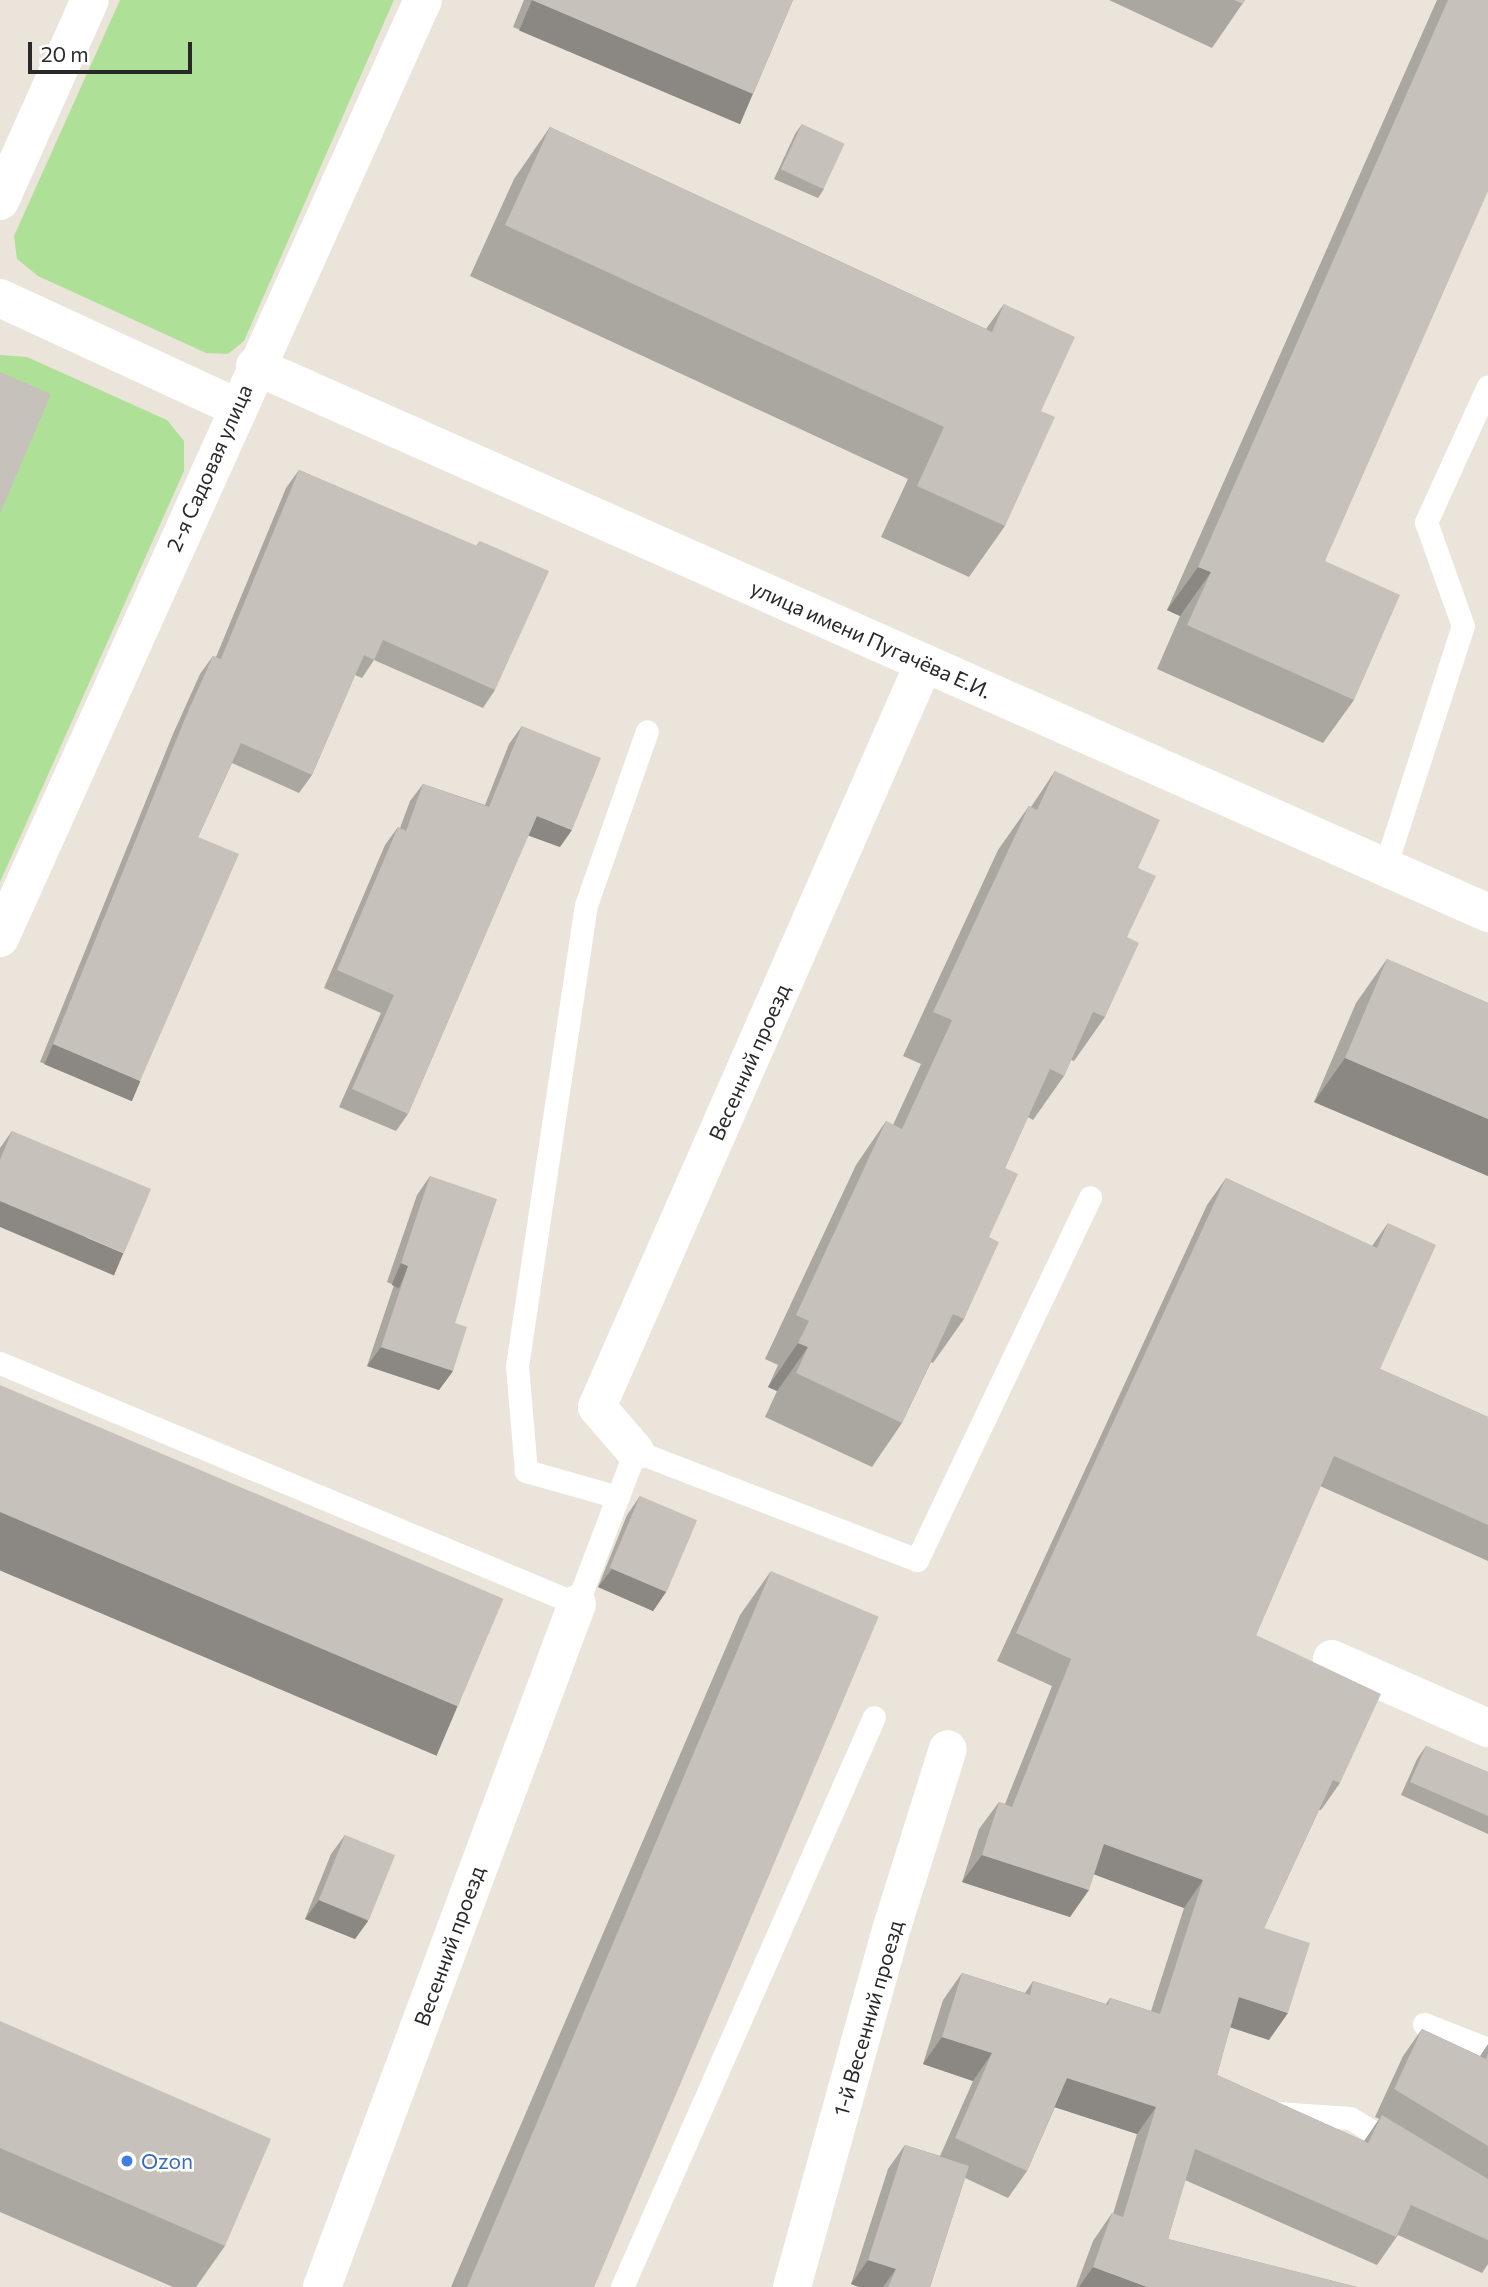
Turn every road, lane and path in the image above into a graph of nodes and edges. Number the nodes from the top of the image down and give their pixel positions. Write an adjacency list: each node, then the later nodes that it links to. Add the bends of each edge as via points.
1 (90, 0): 3 (street)
2 (423, 0): 5 (street, 2-я Садовая улица)
3 (0, 201)
4 (0, 298): 7 (street)
5 (255, 366): 7 (street, 2-я Садовая улица); 8 (street, улица имени Пугачёва Е.И.)
6 (1488, 386): 10 (lane, via 1426,522 1464,625)
7 (236, 407): 12 (street, 2-я Садовая улица)
8 (924, 663): 10 (street, улица имени Пугачёва Е.И.); 15 (street, Весенний проезд, via 597,1407)
9 (647, 731): 16 (lane, via 586,905 517,1366 526,1471)
10 (1385, 867): 11 (street, улица имени Пугачёва Е.И.)
11 (1488, 913)
12 (0, 939)
13 (1090, 1197): 15 (lane, via 918,1560)
14 (0, 1363): 17 (lane)
15 (635, 1451): 16 (lane)
16 (618, 1497): 17 (lane)
17 (577, 1604): 26 (street, Весенний проезд)
18 (1332, 1659): 20 (street)
19 (874, 1717): 27 (lane)
20 (1488, 1728)
21 (948, 1749): 28 (street, 1-й Весенний проезд, via 893,1924)
22 (1424, 2024): 23 (lane)
23 (1488, 2049)
24 (1264, 2112): 25 (lane, via 1350,2118)
25 (1419, 2159)
26 (322, 2287)
27 (622, 2287)
28 (792, 2287)

